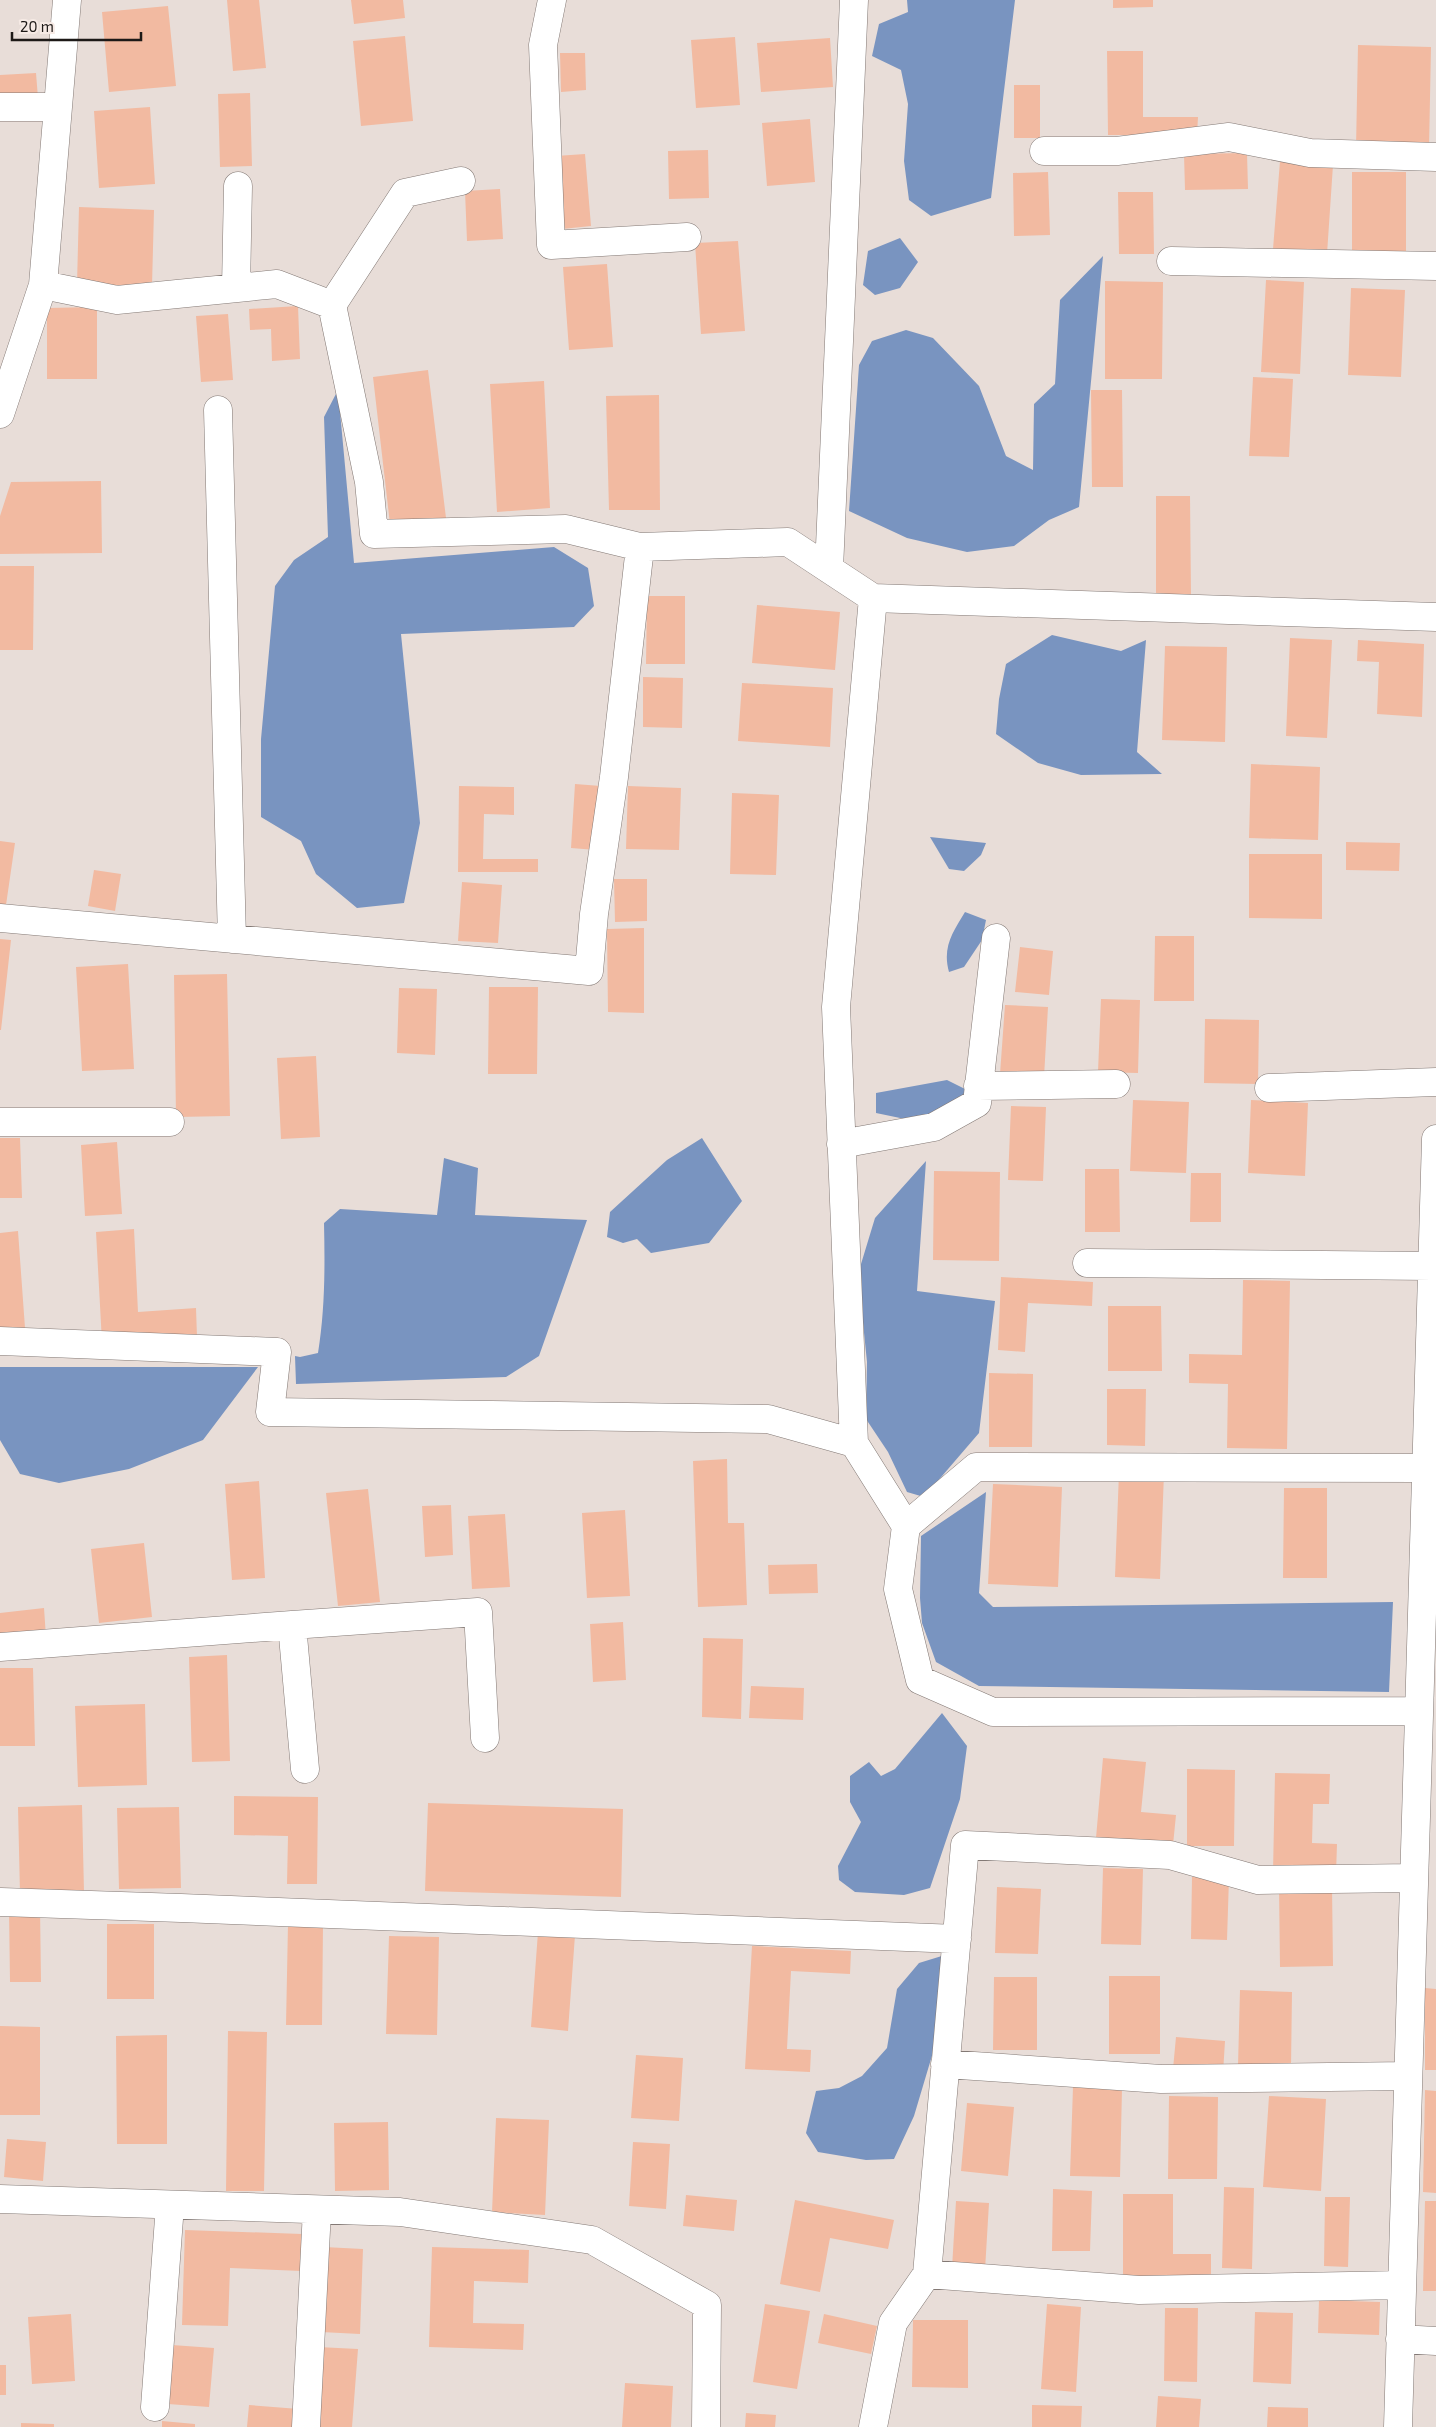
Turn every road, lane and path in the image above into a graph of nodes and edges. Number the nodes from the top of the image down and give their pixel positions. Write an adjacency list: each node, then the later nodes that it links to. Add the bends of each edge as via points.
1 (67, 0): 4 (street)
2 (552, 0): 10 (street, via 543,45 551,245)
3 (854, 0): 19 (street)
4 (58, 106): 5 (street); 13 (street)
5 (0, 107)
6 (1044, 151): 7 (street, via 1117,151 1229,137 1310,154)
7 (1436, 157)
8 (461, 181): 15 (street, via 405,193)
9 (238, 186): 14 (street)
10 (687, 237)
11 (1171, 261): 12 (street)
12 (1436, 266)
13 (43, 285): 14 (street, via 117,300); 17 (street)
14 (236, 288): 15 (street, via 277,284)
15 (332, 305): 18 (street, via 369,482 374,534 566,529)
16 (218, 410): 24 (street)
17 (0, 414)
18 (640, 547): 19 (street, via 788,542); 24 (street, via 614,777 594,914 590,971)
19 (829, 569): 20 (street)
20 (873, 598): 21 (street); 32 (street, via 836,1007)
21 (1436, 617)
22 (0, 918): 24 (street)
23 (996, 938): 27 (street)
24 (232, 939)
25 (1436, 1082): 28 (street)
26 (1116, 1084): 27 (street)
27 (978, 1086): 32 (street, via 977,1103 934,1127)
28 (1268, 1088)
29 (0, 1122): 30 (street)
30 (170, 1122)
31 (1436, 1139): 34 (street)
32 (842, 1144): 36 (street)
33 (1087, 1263): 34 (street)
34 (1432, 1266): 37 (street)
35 (0, 1341): 36 (street, via 277,1352 270,1412 768,1419)
36 (854, 1443): 38 (street)
37 (1426, 1468): 38 (street, via 976,1467); 39 (street)
38 (906, 1526): 42 (street, via 898,1589 920,1680 994,1712)
39 (1430, 1561): 42 (street)
40 (292, 1625): 41 (street); 43 (street, via 478,1612); 44 (street)
41 (0, 1647)
42 (1419, 1711): 45 (street)
43 (485, 1738)
44 (305, 1768)
45 (1421, 1892): 47 (street, via 1258,1880 1170,1856 964,1845); 49 (street)
46 (1, 1902): 47 (street)
47 (957, 1939): 48 (street)
48 (945, 2064): 49 (street, via 1162,2080); 53 (street)
49 (1408, 2076): 54 (street)
50 (0, 2199): 51 (street)
51 (170, 2204): 52 (street); 57 (street)
52 (317, 2210): 58 (street); 59 (street, via 400,2212 592,2240 707,2305)
53 (927, 2274): 54 (street, via 1139,2290); 60 (street, via 893,2323)
54 (1402, 2285): 55 (street)
55 (1400, 2340): 56 (street); 61 (street)
56 (1436, 2341)
57 (155, 2407)
58 (306, 2427)
59 (706, 2427)
60 (873, 2427)
61 (1398, 2427)

